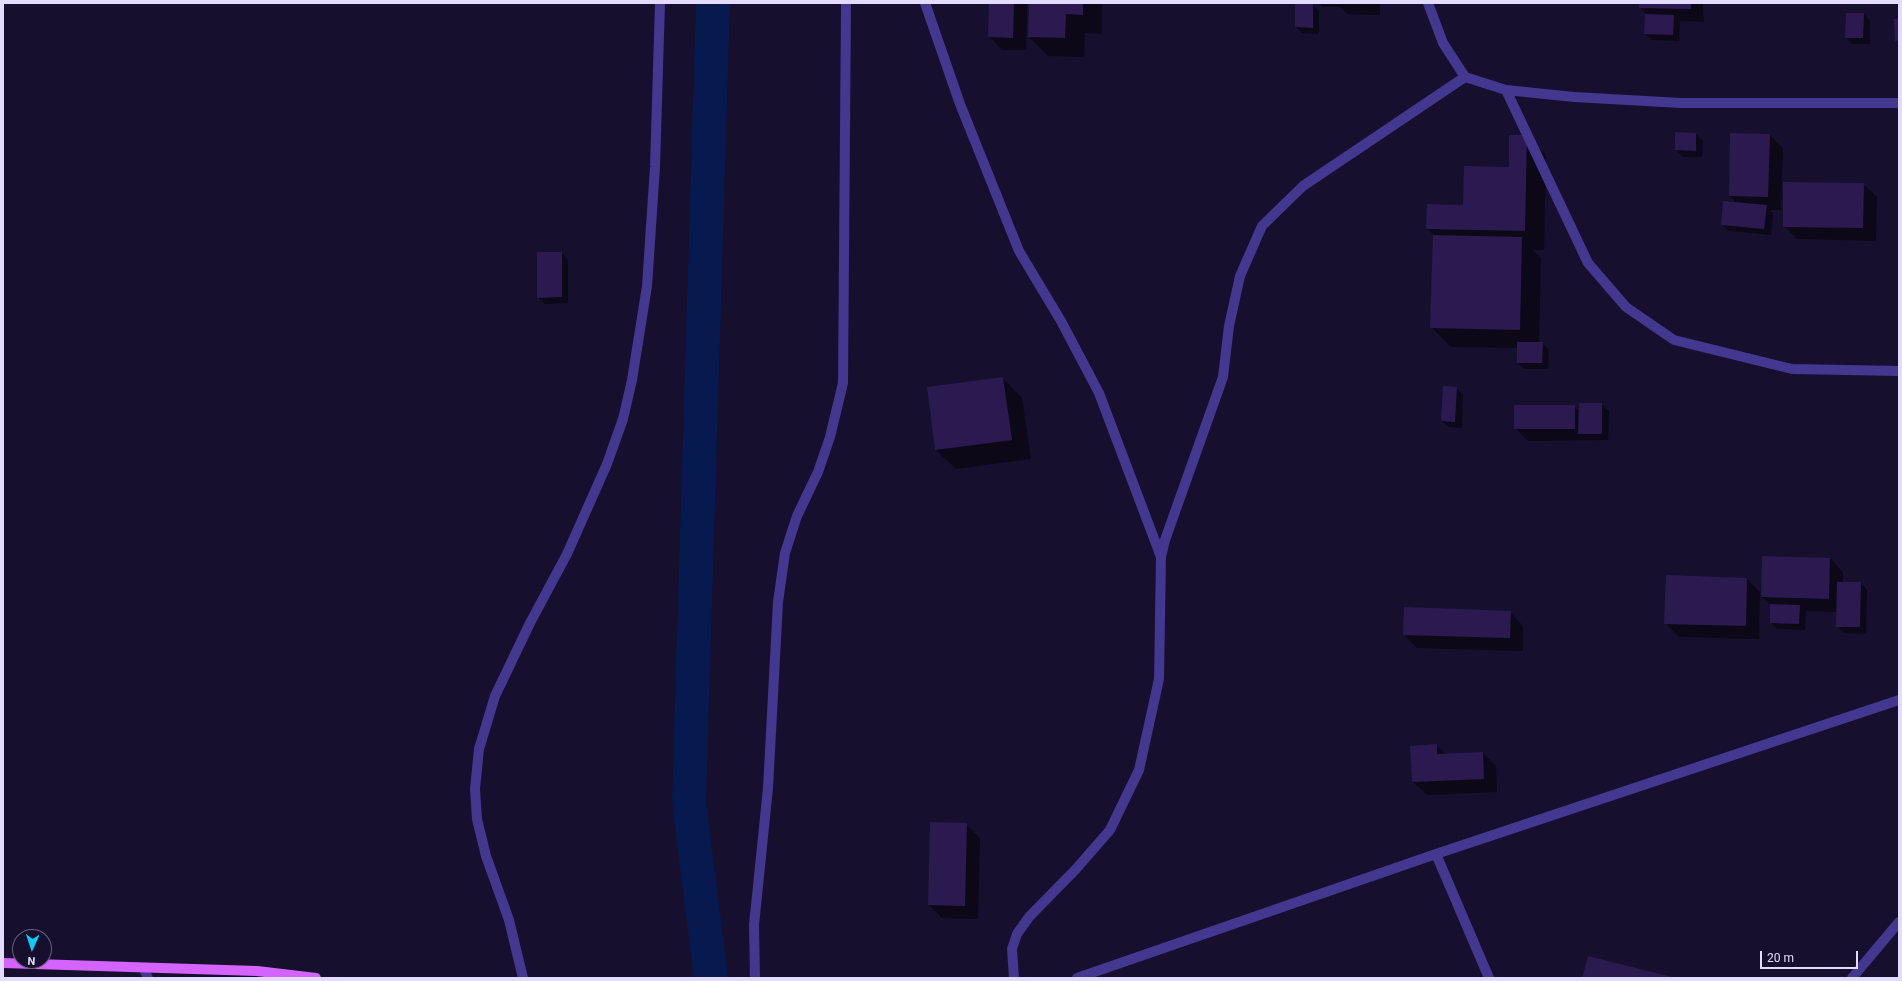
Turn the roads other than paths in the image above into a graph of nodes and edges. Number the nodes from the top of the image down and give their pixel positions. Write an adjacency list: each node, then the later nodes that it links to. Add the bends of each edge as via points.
1 (660, 3): 16 (street, via 655,167 647,286 623,419 607,464 567,554 495,696 479,749 475,789 477,819 486,856 509,920)
2 (846, 3): 17 (street, via 843,383 830,437 818,472 797,516 785,553 779,595 768,788 754,925)
3 (925, 3): 9 (street, via 960,104 1019,251 1061,321 1099,393)
4 (1428, 3): 5 (street, via 1443,43)
5 (1464, 77): 6 (street); 9 (street, via 1303,186 1262,226 1240,276 1229,326 1223,377)
6 (1506, 90): 7 (street, via 1681,103); 8 (street, via 1588,262 1626,307 1674,340 1792,369)
7 (1899, 103)
8 (1899, 371)
9 (1161, 557): 18 (street, via 1159,679 1139,770 1110,830 1029,917 1017,934 1012,949)
10 (1899, 700): 11 (street)
11 (1436, 854): 19 (street); 20 (street)
12 (1899, 922): 21 (street)
13 (3, 963): 14 (main road)
14 (146, 973): 15 (main road, via 257,971)
15 (316, 978)
16 (523, 978)
17 (755, 978)
18 (1014, 978)
19 (1077, 978)
20 (1489, 978)
21 (1852, 978)

